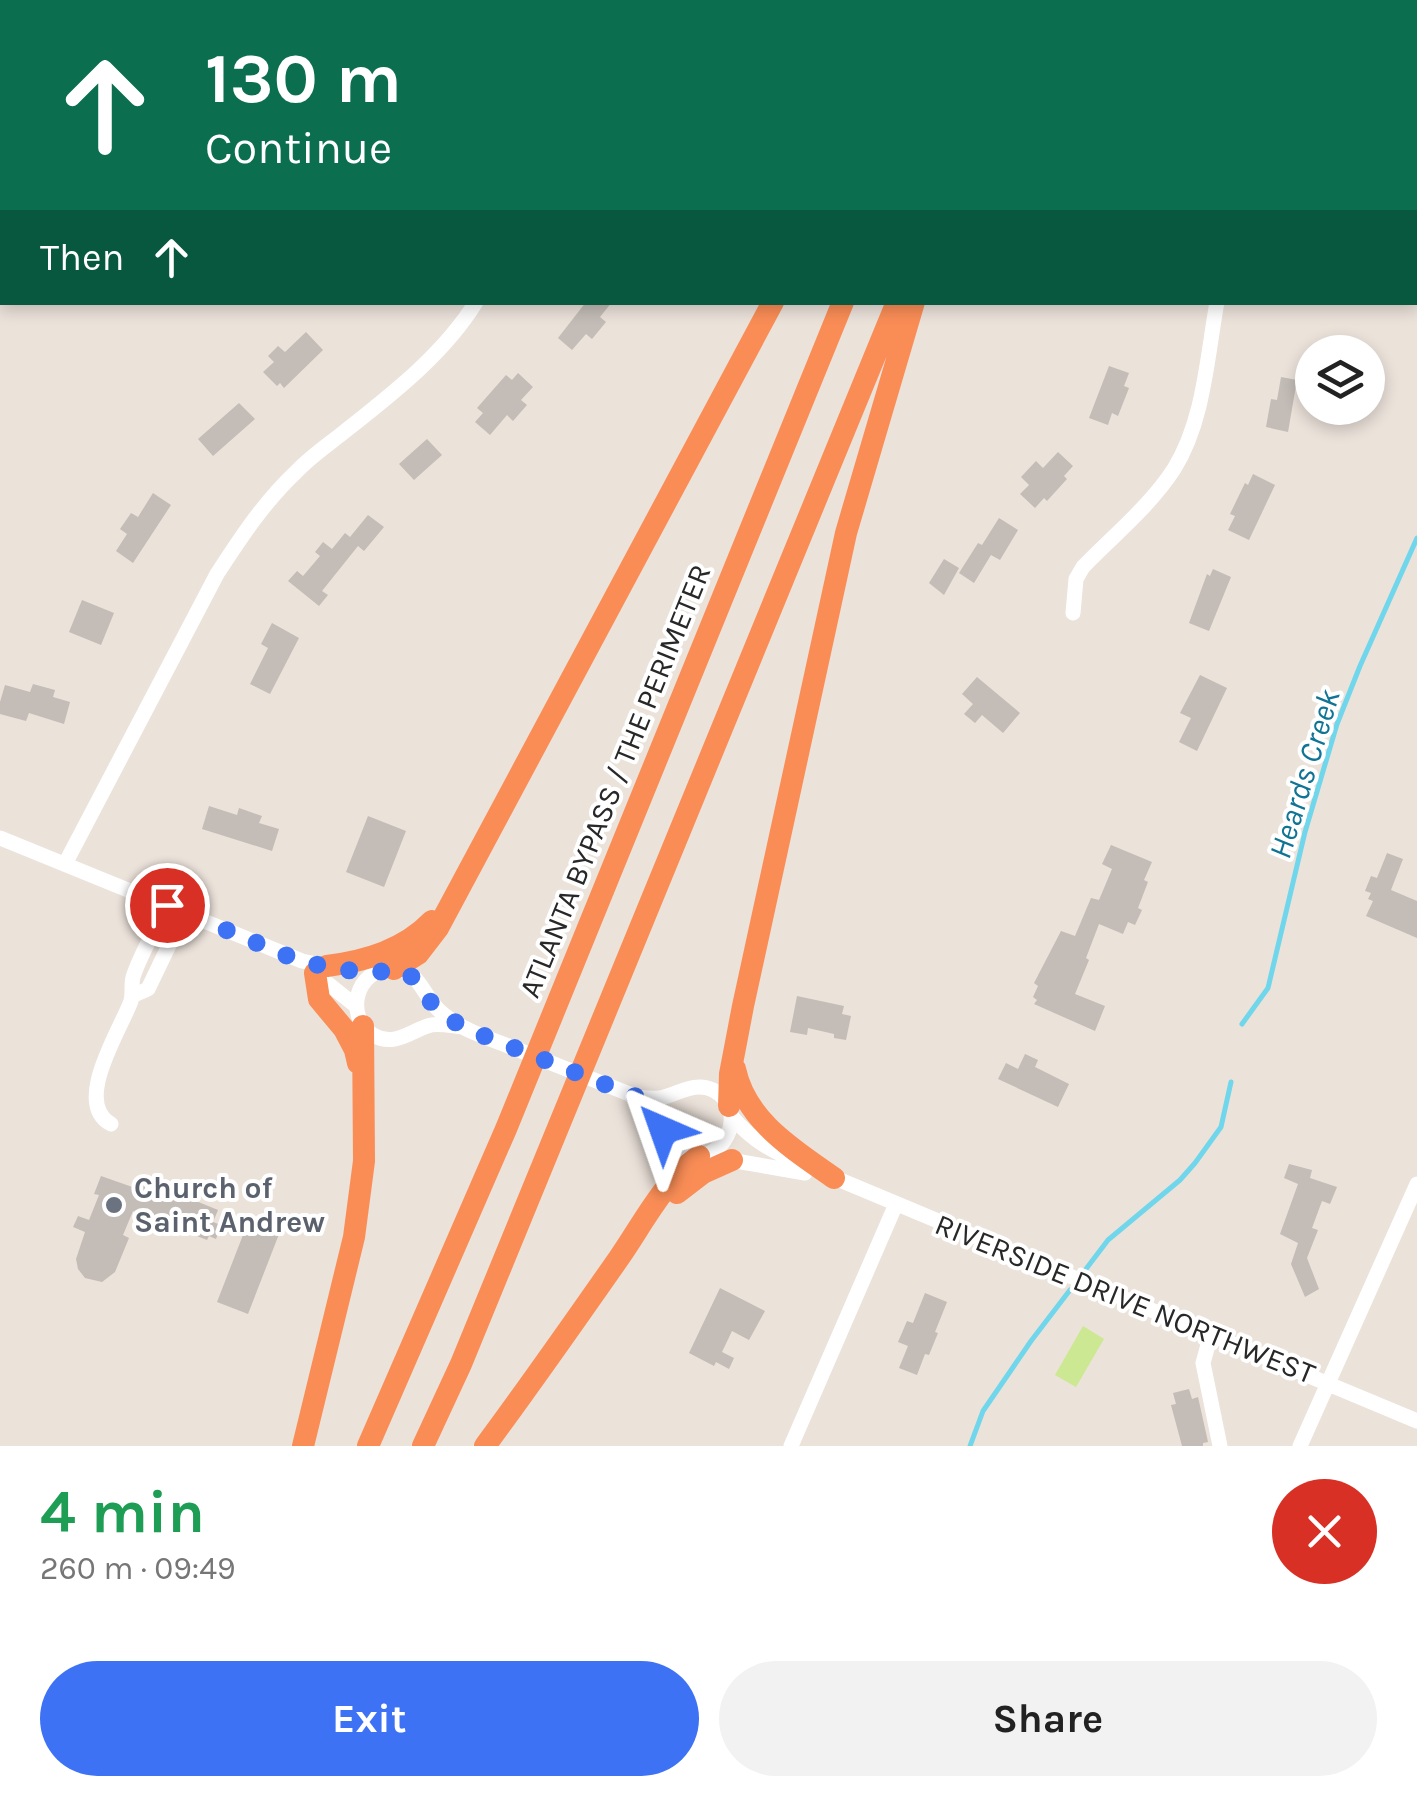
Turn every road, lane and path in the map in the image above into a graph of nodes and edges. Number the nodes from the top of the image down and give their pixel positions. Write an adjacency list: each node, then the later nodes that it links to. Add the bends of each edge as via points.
1 (474, 305): 9 (street, via 446,342 300,468 246,529)
2 (771, 305): 10 (highway)
3 (842, 305): 33 (highway, ATLANTA BYPASS / THE PERIMETER, via 506,1129)
4 (897, 305): 34 (highway)
5 (913, 305): 18 (highway, via 846,532)
6 (1216, 305): 7 (street, via 1186,447 1158,491 1082,568)
7 (1073, 613)
8 (0, 838): 9 (street)
9 (65, 864): 11 (street)
10 (452, 901): 13 (highway, via 403,944 378,956); 14 (highway, via 418,954)
11 (167, 905): 12 (street); 15 (street, via 131,981)
12 (186, 912): 13 (street); 15 (street, via 148,989)
13 (315, 967): 14 (street); 16 (street); 19 (highway, via 320,999 355,1050)
14 (384, 971): 16 (street, via 361,986); 17 (street, via 412,975 432,1004)
15 (132, 996): 22 (street, via 98,1082 98,1113)
16 (360, 1016): 17 (street, via 372,1034 392,1040 431,1025); 19 (highway)
17 (462, 1027): 20 (street)
18 (733, 1059): 21 (highway); 25 (highway, via 739,1088 767,1128)
19 (363, 1087): 32 (highway, via 364,1161 354,1237)
20 (632, 1095): 21 (street, RIVERSIDE DRIVE NORTHWEST, via 713,1090); 23 (street, via 654,1114 675,1148)
21 (730, 1112): 23 (street, via 728,1138); 25 (street, RIVERSIDE DRIVE NORTHWEST, via 769,1150)
22 (111, 1124)
23 (702, 1156): 24 (street, RIVERSIDE DRIVE NORTHWEST); 28 (highway, via 673,1177)
24 (732, 1160): 25 (street, RIVERSIDE DRIVE NORTHWEST); 28 (highway, via 695,1178)
25 (834, 1178): 27 (street, RIVERSIDE DRIVE NORTHWEST)
26 (1417, 1184): 30 (street)
27 (896, 1204): 29 (street, RIVERSIDE DRIVE NORTHWEST); 36 (street)
28 (635, 1234): 35 (highway)
29 (1212, 1334): 30 (street, RIVERSIDE DRIVE NORTHWEST); 37 (street, via 1203,1363)
30 (1328, 1383): 31 (street, RIVERSIDE DRIVE NORTHWEST); 38 (street)
31 (1417, 1421)
32 (303, 1446)
33 (368, 1446)
34 (423, 1446)
35 (485, 1446)
36 (791, 1446)
37 (1220, 1446)
38 (1300, 1446)

